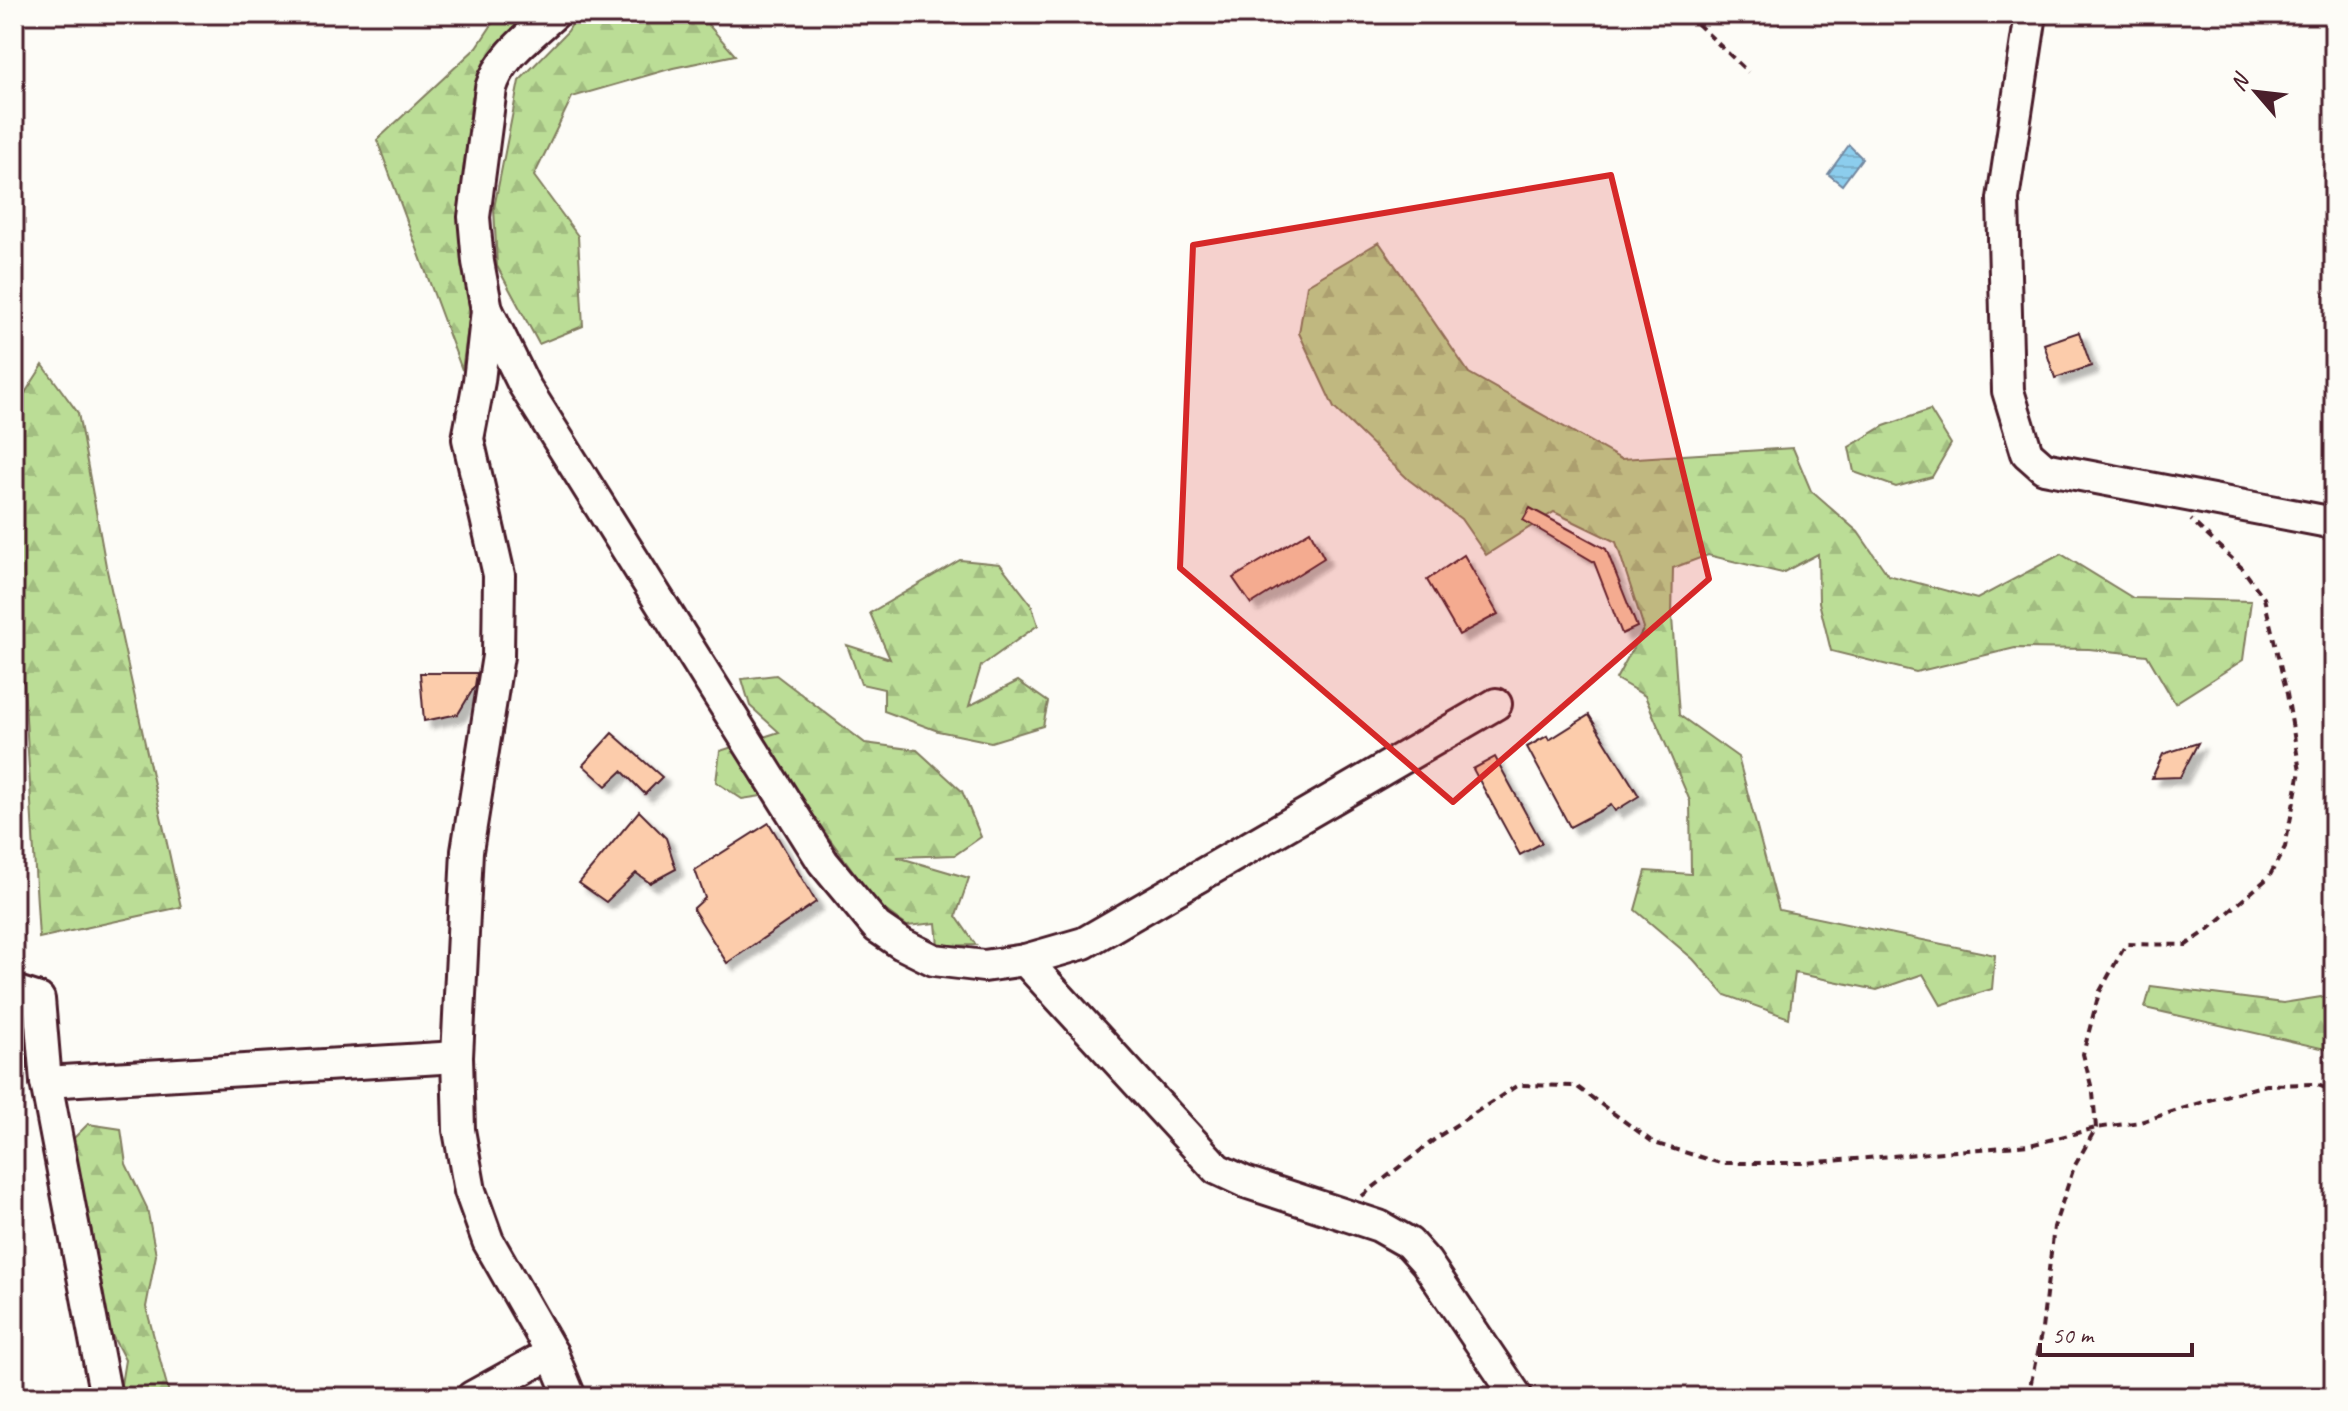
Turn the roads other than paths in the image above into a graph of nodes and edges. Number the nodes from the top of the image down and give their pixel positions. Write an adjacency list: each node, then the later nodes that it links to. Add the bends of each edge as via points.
1 (554, 14): 3 (street, via 506,61 491,88 474,217)
2 (2031, 14): 4 (street, via 2003,199 2008,391 2027,453 2044,468)
3 (487, 310): 6 (street, via 524,385 823,862 877,927 934,960 984,966); 8 (street, via 468,439 499,575 498,656 467,851)
4 (2334, 523)
5 (1496, 704): 6 (street, via 1084,943)
6 (1025, 960): 14 (street, via 1217,1169 1379,1226 1409,1243)
7 (14, 991): 9 (street, via 39,999)
8 (457, 1057): 9 (street); 10 (street, via 459,1130 470,1191 488,1241)
9 (46, 1082): 11 (street)
10 (552, 1353): 12 (street); 13 (street)
11 (106, 1397)
12 (472, 1397)
13 (570, 1397)
14 (1517, 1397)

